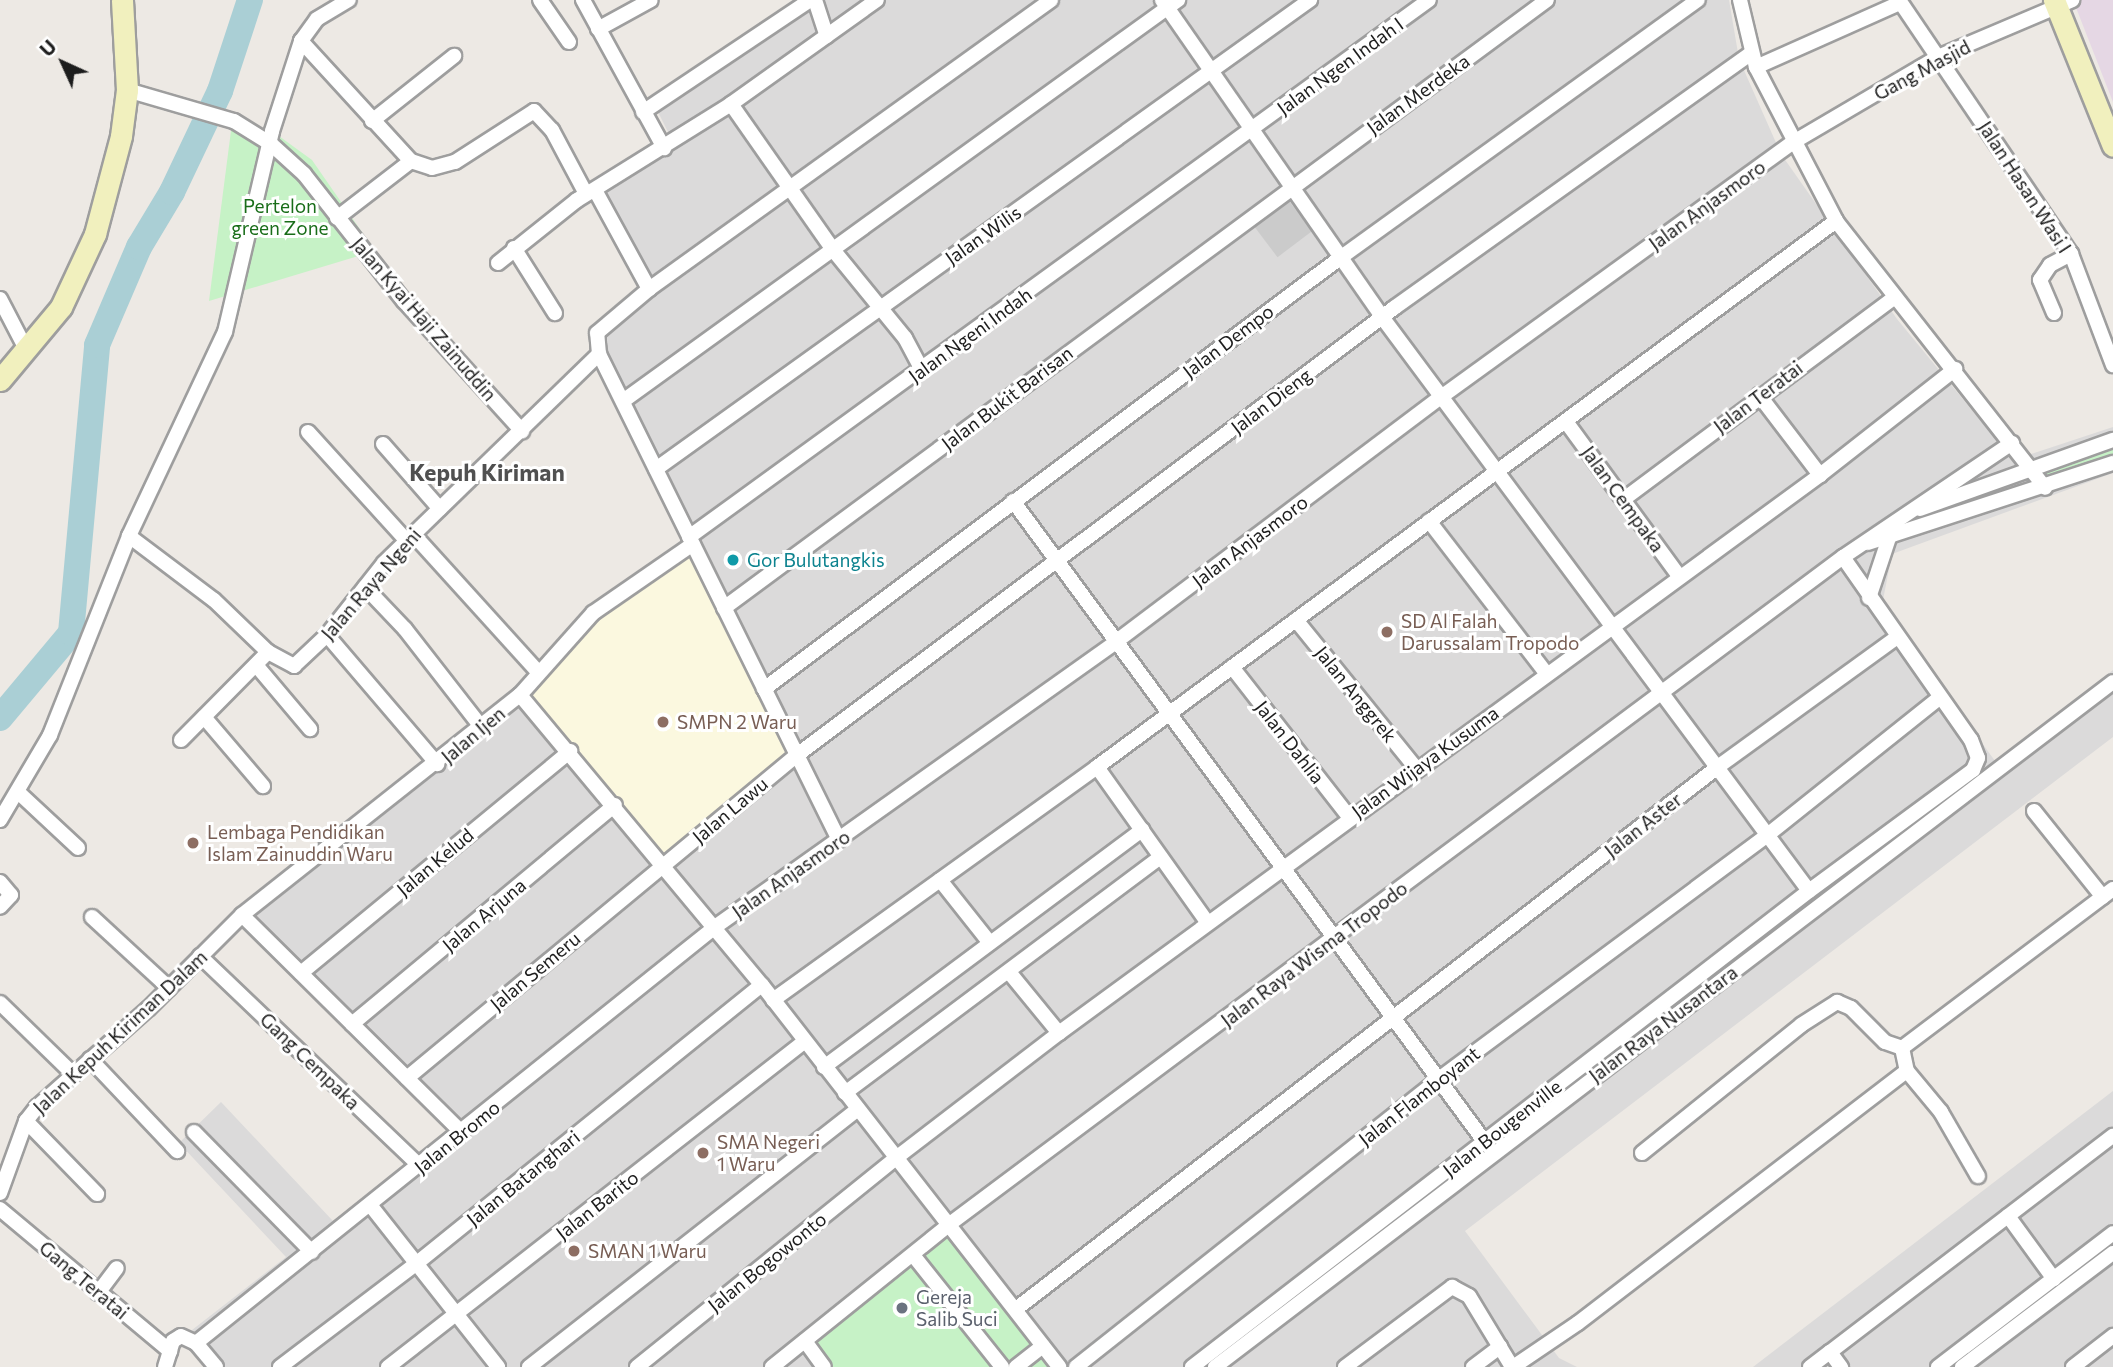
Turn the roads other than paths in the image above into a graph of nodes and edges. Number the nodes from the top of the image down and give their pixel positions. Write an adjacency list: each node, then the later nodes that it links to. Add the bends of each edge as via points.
1 (122, 0): 25 (street)
2 (349, 0): 19 (street, via 317,19)
3 (540, 0): 20 (street)
4 (583, 0): 17 (street)
5 (651, 0): 17 (street)
6 (813, 0): 18 (street); 27 (street)
7 (877, 0): 18 (street)
8 (1051, 0): 36 (street)
9 (1310, 0): 24 (street, Jalan Wilis)
10 (1429, 0): 29 (street, Jalan Ngen Indah I)
11 (1547, 0): 35 (street, Jalan Merdeka)
12 (1698, 0): 43 (street, Jalan Dempo)
13 (1740, 0): 23 (street)
14 (1899, 1): 22 (street, Jalan Hasan Wasi I); 23 (street, Jalan Dieng)
15 (1169, 3): 24 (street); 41 (street)
16 (2061, 3): 22 (street, Gang Masjid); 31 (street)
17 (598, 29): 27 (street)
18 (827, 36): 26 (street)
19 (301, 41): 28 (street); 30 (street)
20 (569, 42)
21 (454, 57): 28 (street)
22 (1938, 57): 32 (street, Gang Masjid); 42 (street, Jalan Hasan Wasi I)
23 (1753, 60): 32 (street); 51 (street, Jalan Dieng)
24 (1213, 71): 29 (street); 48 (street, Jalan Wilis)
25 (128, 90): 30 (street, Jalan Kyai Haji Zainuddin, via 234,121); 52 (street, via 121,136 86,258 61,307)
26 (731, 104): 33 (street); 36 (street)
27 (643, 112): 33 (street)
28 (372, 121): 34 (street)
29 (1251, 131): 35 (street); 56 (street, Jalan Ngeni Indah)
30 (271, 144): 38 (street, Jalan Kyai Haji Zainuddin, via 304,174); 78 (street, via 225,332)
31 (2113, 146)
32 (1787, 147): 39 (street); 59 (street, Jalan Anjasmoro)
33 (664, 148): 37 (street)
34 (411, 161): 37 (street, via 432,168 455,162 534,111 552,130); 38 (street)
35 (1289, 188): 43 (street); 88 (street, Jalan Bukit Barisan)
36 (793, 189): 41 (street); 45 (street)
37 (591, 192): 40 (street); 45 (street)
38 (337, 218): 62 (street, Jalan Kyai Haji Zainuddin, via 404,301)
39 (1836, 220): 46 (street); 61 (street)
40 (514, 248): 44 (street); 49 (street)
41 (834, 251): 48 (street); 60 (street)
42 (2071, 254): 50 (street, via 2050,265 2040,280); 54 (street, Jalan Hasan Wasi I)
43 (1340, 258): 51 (street); 74 (street, Jalan Dempo)
44 (498, 263)
45 (649, 289): 53 (street, via 600,329 596,337)
46 (1895, 297): 55 (street); 58 (street, Jalan Teratai)
47 (0, 299): 52 (street)
48 (879, 307): 56 (street, via 905,338); 68 (street, Jalan Wilis)
49 (555, 313)
50 (2054, 313)
51 (1382, 317): 59 (street); 84 (street, Jalan Dieng)
52 (26, 349): 57 (street)
53 (599, 354): 60 (street); 62 (street, Jalan Raya Ngeni)
54 (2113, 365)
55 (1955, 369): 65 (street); 71 (street, Jalan Wijaya Kusuma)
56 (922, 370): 81 (street, Jalan Ngeni Indah)
57 (0, 380)
58 (1759, 395): 71 (street); 73 (street, Jalan Teratai)
59 (1441, 397): 69 (street); 93 (street, Jalan Anjasmoro)
60 (623, 401): 68 (street)
61 (1567, 423): 69 (street); 73 (street, Jalan Cempaka)
62 (522, 431): 75 (street, Jalan Raya Ngeni)
63 (308, 432): 79 (street)
64 (2113, 440): 70 (street)
65 (2012, 443): 70 (street); 76 (street)
66 (383, 444): 75 (street)
67 (2113, 463): 72 (street)
68 (656, 469): 81 (street)
69 (1498, 470): 77 (street); 90 (street)
70 (2032, 470): 72 (street); 76 (street)
71 (1820, 475): 85 (street, Jalan Wijaya Kusuma)
72 (2045, 488): 80 (street)
73 (1624, 499): 85 (street, Jalan Cempaka)
74 (1013, 500): 84 (street); 100 (street, Jalan Dempo)
75 (440, 509): 79 (street, Jalan Raya Ngeni)
76 (1899, 516): 82 (street, Jalan Raya Wisma Tropodo)
77 (1429, 522): 89 (street); 98 (street)
78 (129, 536): 94 (street, Jalan Raya Ngeni, via 214,600); 116 (street, via 50,735)
79 (409, 537): 86 (street, Jalan Raya Ngeni); 97 (street)
80 (1889, 538): 82 (street); 87 (street)
81 (691, 540): 88 (street); 97 (street, Jalan Ijen, via 593,613)
82 (1859, 545): 83 (street, Jalan Raya Wisma Tropodo)
83 (1843, 556): 87 (street); 102 (street, Jalan Raya Wisma Tropodo)
84 (1059, 562): 93 (street); 110 (street, Jalan Dieng)
85 (1679, 576): 90 (street, Jalan Wijaya Kusuma)
86 (365, 587): 91 (street, Jalan Raya Ngeni); 106 (street, via 405,629)
87 (1869, 598): 92 (street)
88 (724, 608): 100 (street)
89 (1296, 620): 96 (street); 114 (street, Jalan Anggrek)
90 (1613, 627): 98 (street, Jalan Wijaya Kusuma); 102 (street)
91 (327, 635): 94 (street, Jalan Raya Ngeni, via 294,666); 111 (street)
92 (1896, 638): 103 (street); 112 (street, Jalan Aster)
93 (1117, 641): 104 (street); 123 (street, Jalan Anjasmoro)
94 (268, 652): 95 (street)
95 (256, 665): 105 (street); 107 (street)
96 (1232, 667): 104 (street); 119 (street, Jalan Dahlia)
97 (538, 671): 101 (street, Jalan Ijen)
98 (1547, 674): 114 (street, Jalan Wijaya Kusuma)
99 (2113, 682): 208 (street, Jalan Raya Nusantara)
100 (764, 689): 110 (street)
101 (520, 695): 106 (street, Jalan Ijen); 109 (street)
102 (1662, 695): 112 (street); 137 (street, Jalan Raya Wisma Tropodo)
103 (1939, 698): 122 (street, Jalan Flamboyant); 130 (street, Jalan Bougenville, via 1971,740 1977,762 1962,782)
104 (1170, 714): 113 (street); 127 (street)
105 (204, 717): 108 (street); 115 (street)
106 (482, 728): 111 (street, Jalan Ijen)
107 (310, 729)
108 (181, 740)
109 (570, 751): 117 (street); 141 (street, Jalan Kelud)
110 (797, 755): 123 (street); 126 (street, Jalan Lawu)
111 (437, 764): 133 (street, Jalan Ijen)
112 (1719, 766): 122 (street); 146 (street, Jalan Aster)
113 (1097, 767): 121 (street); 128 (street)
114 (1416, 768): 119 (street, Jalan Wijaya Kusuma)
115 (263, 786)
116 (18, 792): 120 (street); 124 (street)
117 (615, 805): 126 (street); 147 (street, Jalan Arjuna)
118 (2034, 811): 131 (street)
119 (1349, 817): 127 (street, Jalan Wijaya Kusuma)
120 (0, 820)
121 (1142, 830): 125 (street); 138 (street)
122 (1770, 833): 130 (street); 156 (street, Jalan Flamboyant)
123 (839, 840): 136 (street, Jalan Anjasmoro)
124 (78, 848)
125 (1161, 857): 135 (street); 140 (street)
126 (664, 865): 136 (street); 155 (street, Jalan Semeru)
127 (1282, 867): 135 (street, Jalan Wijaya Kusuma); 137 (street)
128 (940, 880): 138 (street); 144 (street)
129 (0, 882): 132 (street, via 11,895)
130 (1809, 891): 163 (street, Jalan Bougenville)
131 (2108, 893): 150 (street)
132 (0, 907)
133 (242, 915): 139 (street, Jalan Kepuh Kiriman Dalam); 141 (street)
134 (92, 917): 143 (street)
135 (1208, 923): 148 (street, Jalan Wijaya Kusuma)
136 (715, 927): 142 (street); 161 (street, Jalan Bromo)
137 (1335, 938): 146 (street); 176 (street, Jalan Raya Wisma Tropodo)
138 (990, 943): 152 (street)
139 (201, 956): 143 (street, Jalan Kepuh Kiriman Dalam); 169 (street, Gang Cempaka)
140 (1009, 972): 148 (street); 157 (street)
141 (301, 973): 147 (street)
142 (762, 985): 144 (street); 181 (street, Jalan Batanghari)
143 (169, 988): 151 (street, Jalan Kepuh Kiriman Dalam)
144 (773, 1000): 149 (street)
145 (0, 1003): 154 (street)
146 (1394, 1018): 156 (street); 185 (street, Jalan Aster)
147 (352, 1024): 155 (street)
148 (1059, 1033): 168 (street, Jalan Wijaya Kusuma)
149 (805, 1041): 152 (street); 186 (street, Jalan Barito)
150 (1902, 1048): 153 (street); 166 (street, via 1885,1042 1852,1008 1837,1002 1801,1025)
151 (90, 1059): 154 (street, Jalan Kepuh Kiriman Dalam); 165 (street)
152 (824, 1067): 157 (street)
153 (1907, 1071): 170 (street, via 1941,1112); 211 (street, via 1578,1323)
154 (73, 1074): 159 (street, Jalan Kepuh Kiriman Dalam)
155 (407, 1078): 161 (street)
156 (1438, 1079): 163 (street); 206 (street, Jalan Flamboyant)
157 (845, 1093): 158 (street)
158 (858, 1110): 168 (street); 199 (street)
159 (26, 1121): 167 (street, Jalan Kepuh Kiriman Dalam); 172 (street)
160 (194, 1132): 178 (street)
161 (462, 1133): 169 (street, Jalan Bromo)
162 (2113, 1136): 175 (street)
163 (1484, 1141): 207 (street, Jalan Bougenville)
164 (0, 1146): 167 (street)
165 (177, 1151)
166 (1642, 1153)
167 (11, 1158): 171 (street, Jalan Kepuh Kiriman Dalam)
168 (896, 1158): 176 (street); 200 (street, Jalan Bogowonto)
169 (420, 1166): 173 (street, Jalan Bromo)
170 (1978, 1176)
171 (0, 1193)
172 (97, 1194)
173 (371, 1206): 178 (street, Jalan Bromo); 181 (street)
174 (0, 1209): 184 (street, Gang Teratai)
175 (2008, 1216): 183 (street); 193 (street)
176 (951, 1223): 180 (street, Jalan Raya Wisma Tropodo); 185 (street)
177 (2113, 1233): 183 (street)
178 (312, 1252): 189 (street, Jalan Bromo)
179 (2113, 1253): 215 (street)
180 (913, 1255): 188 (street, Jalan Raya Wisma Tropodo); 203 (street)
181 (416, 1265): 186 (street); 196 (street, Jalan Batanghari)
182 (117, 1268): 184 (street)
183 (2054, 1279): 214 (street)
184 (98, 1293): 192 (street, Gang Teratai)
185 (1016, 1309): 190 (street)
186 (456, 1315): 197 (street, Jalan Barito); 198 (street)
187 (2113, 1336): 216 (street)
188 (805, 1341): 201 (street, Jalan Raya Wisma Tropodo); 202 (street)
189 (196, 1343): 192 (street, via 179,1336); 194 (street)
190 (1043, 1346): 204 (street); 205 (street)
191 (1500, 1347): 209 (street, via 1469,1296 1452,1287); 210 (street); 211 (street)
192 (170, 1351): 195 (street)
193 (1830, 1352): 212 (street); 213 (street)
194 (212, 1362)
195 (164, 1367)
196 (280, 1367)
197 (388, 1367)
198 (498, 1367)
199 (529, 1367)
200 (638, 1367)
201 (772, 1367)
202 (824, 1367)
203 (1002, 1367)
204 (1016, 1367)
205 (1059, 1367)
206 (1076, 1367)
207 (1192, 1367)
208 (1214, 1367)
209 (1345, 1367)
210 (1473, 1367)
211 (1512, 1367)
212 (1810, 1367)
213 (1841, 1367)
214 (1938, 1367)
215 (1962, 1367)
216 (2073, 1367)

